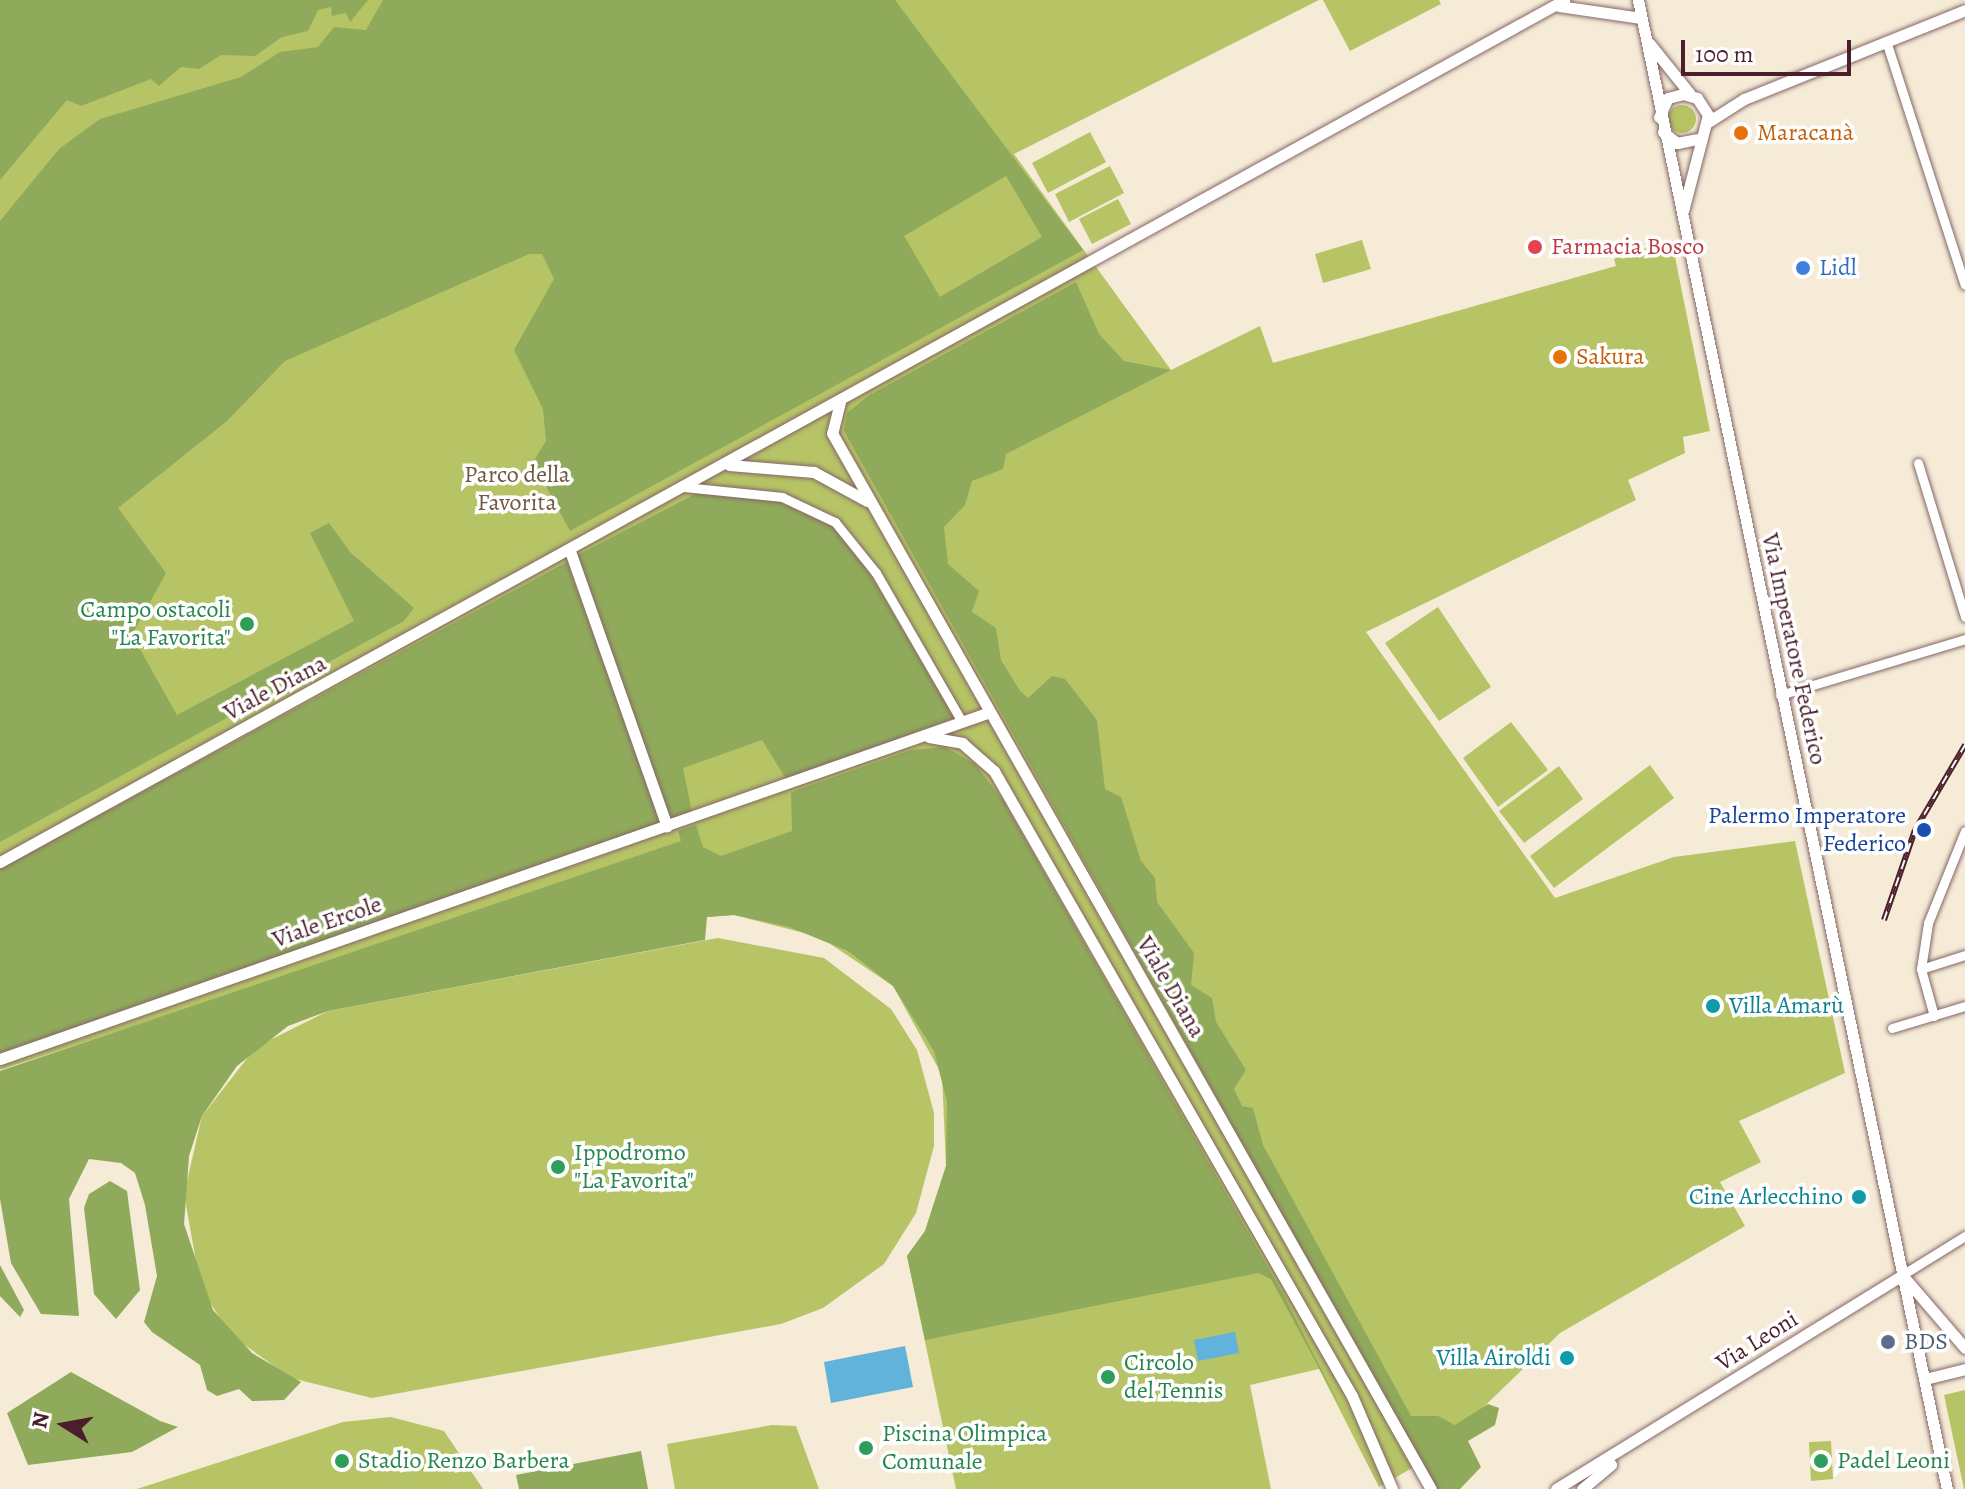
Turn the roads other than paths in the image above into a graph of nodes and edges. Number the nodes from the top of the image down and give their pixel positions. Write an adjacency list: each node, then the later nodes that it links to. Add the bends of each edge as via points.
1 (1564, 0): 3 (street)
2 (1638, 0): 5 (street)
3 (1550, 4): 5 (street, via 1579,4); 14 (street)
4 (1965, 10): 7 (street)
5 (1641, 18): 6 (street)
6 (1645, 35): 8 (street, via 1666,73); 10 (street, Via Imperatore Federico)
7 (1886, 41): 9 (street, via 1744,99); 13 (street)
8 (1691, 95): 9 (street, via 1702,102); 10 (street, via 1668,98)
9 (1708, 122): 11 (street)
10 (1660, 124): 11 (street, via 1677,143); 12 (street, Via Imperatore Federico)
11 (1697, 139): 12 (street)
12 (1682, 220): 22 (street, Via Imperatore Federico)
13 (1965, 285)
14 (845, 397): 16 (street, Viale Diana); 18 (street, Viale Diana, via 830,425)
15 (1918, 463): 20 (street)
16 (723, 465): 17 (street, Viale Diana); 18 (street, via 814,472)
17 (683, 487): 19 (street, Viale Diana); 24 (street, via 782,497 835,522 876,573)
18 (873, 507): 23 (street, Viale Diana)
19 (570, 551): 26 (street); 28 (street, Viale Diana)
20 (1965, 617)
21 (1965, 639): 22 (street)
22 (1780, 695): 36 (street, Via Imperatore Federico)
23 (987, 713): 24 (street, Viale Ercole); 42 (street, Viale Diana)
24 (962, 722): 25 (street, Viale Ercole)
25 (920, 737): 26 (street, Viale Ercole); 41 (street, Viale Diana, via 962,743 994,771 1352,1396)
26 (667, 826): 34 (street, Viale Ercole)
27 (1965, 831): 30 (street, via 1928,923)
28 (0, 862)
29 (1965, 955): 30 (street)
30 (1921, 969): 32 (street)
31 (1965, 1006): 32 (street)
32 (1934, 1016): 33 (street)
33 (1892, 1028)
34 (0, 1059)
35 (1965, 1236): 36 (street)
36 (1902, 1275): 37 (street); 39 (street, Via Imperatore Federico); 40 (street, Via Leoni)
37 (1965, 1348)
38 (1965, 1369): 39 (street)
39 (1925, 1379): 45 (street, Via Imperatore Federico)
40 (1636, 1445): 43 (street, Via Leoni); 44 (street, Via Leoni)
41 (1392, 1489)
42 (1431, 1489)
43 (1556, 1489)
44 (1582, 1489)
45 (1947, 1489)

